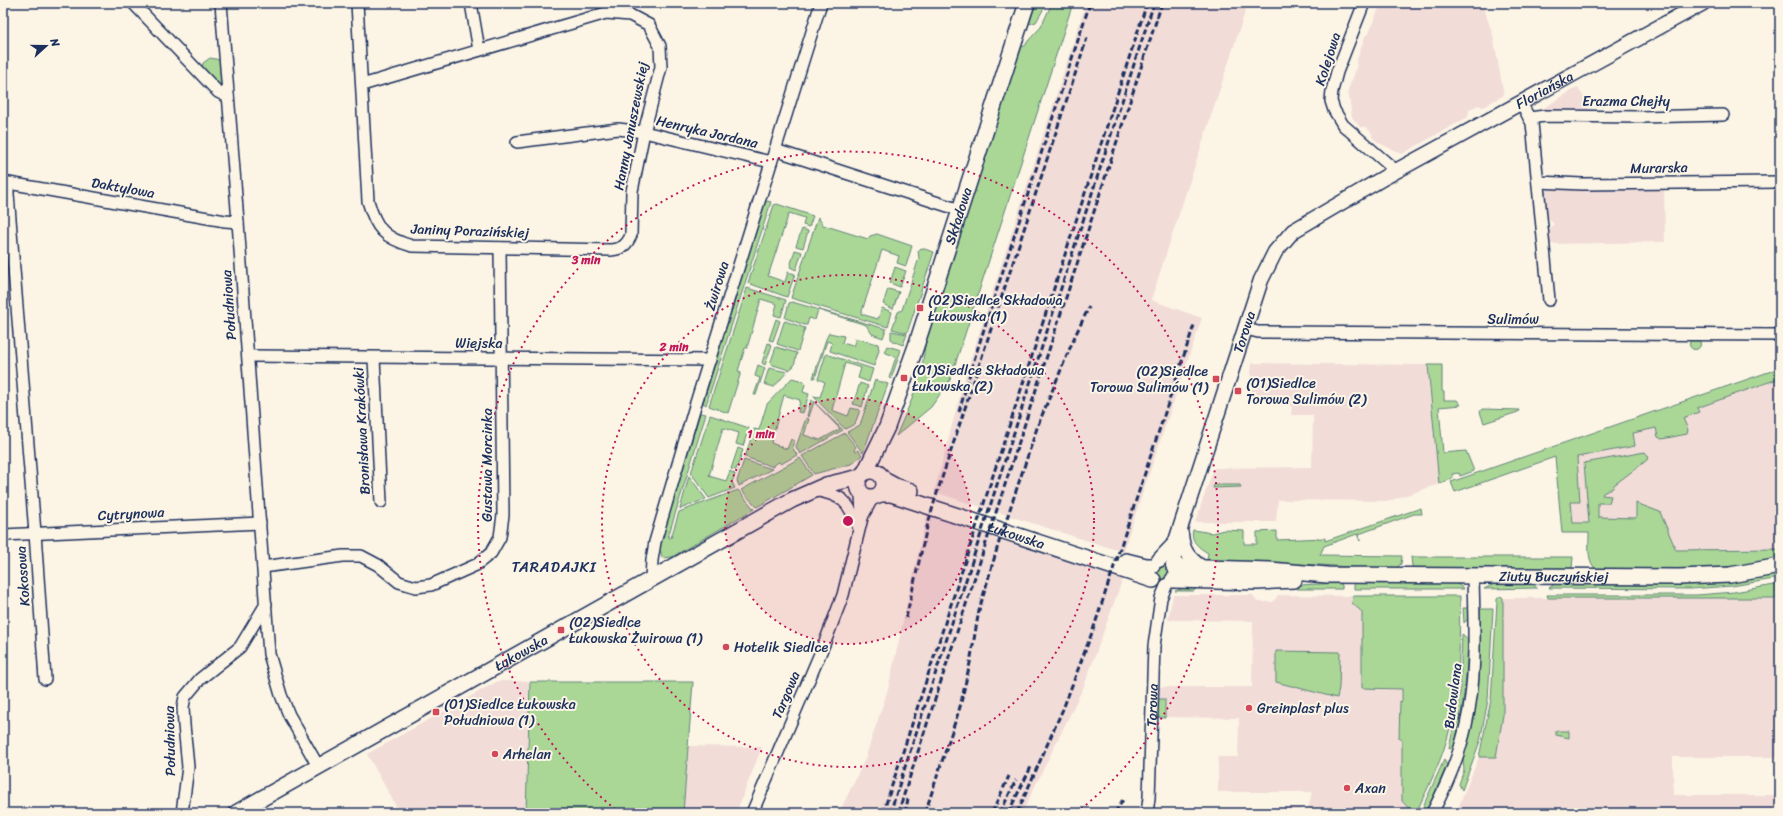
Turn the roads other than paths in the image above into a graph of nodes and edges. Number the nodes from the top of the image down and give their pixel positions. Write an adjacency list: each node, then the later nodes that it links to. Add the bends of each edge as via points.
1 (133, 3): 11 (street, via 218,92)
2 (221, 3): 11 (street, Południowa)
3 (357, 3): 10 (street, Janiny Porazińskiej)
4 (471, 3): 9 (street)
5 (821, 3): 17 (street, Żwirowa)
6 (1027, 3): 23 (main road, Składowa)
7 (1364, 3): 19 (street, Kolejowa, via 1337,72 1331,101 1343,124)
8 (1703, 3): 12 (street, Floriańska)
9 (479, 50): 10 (street, Hanny Januszewskiej); 15 (street, Hanny Januszewskiej, via 606,13 630,15 649,25 660,46 661,67)
10 (362, 85): 26 (street, Janiny Porazińskiej, via 368,201 373,219 379,227 385,234 412,246)
11 (228, 98): 24 (street, Południowa)
12 (1521, 103): 14 (street); 19 (street, Floriańska)
13 (1723, 115): 14 (street, Erazma Chejły)
14 (1529, 118): 21 (street, via 1532,123)
15 (644, 132): 16 (street, Henryka Jordana, via 618,129); 18 (street, Henryka Jordana); 25 (street, Hanny Januszewskiej, via 632,191 631,235)
16 (517, 142)
17 (774, 150): 18 (street, Żwirowa); 23 (street)
18 (771, 162): 33 (street, Żwirowa)
19 (1391, 174): 28 (street, Torowa, via 1293,231 1274,252)
20 (6, 182): 24 (street, Daktylowa); 39 (street, Kokosowa)
21 (1538, 182): 22 (street, Murarska); 27 (street)
22 (1780, 182)
23 (960, 210): 34 (main road, Składowa)
24 (238, 222): 30 (street, Południowa)
25 (624, 246): 26 (street, Janiny Porazińskiej, via 611,250)
26 (500, 248): 32 (street, Gustawa Morcinka)
27 (1549, 300)
28 (1246, 329): 29 (street, Sulimów, via 1258,332); 41 (street, Torowa)
29 (1780, 335)
30 (248, 356): 31 (street, Wiejska); 37 (street, Południowa)
31 (374, 358): 32 (street, Wiejska); 36 (street, Bronisława Krakówki)
32 (501, 358): 33 (street, Wiejska); 43 (street, Gustawa Morcinka, via 503,515 500,536 491,553 476,565 431,585 416,587 399,582 378,564 361,556 343,556)
33 (710, 360): 48 (street, Żwirowa, via 655,542)
34 (870, 484): 35 (main road, Łukowska, via 829,484); 38 (street, Targowa); 46 (main road, Łukowska, via 894,486 1146,566)
35 (813, 490): 38 (street, via 831,493 841,499); 48 (main road, Łukowska)
36 (381, 502)
37 (260, 523): 39 (street, Cytrynowa); 43 (street, Południowa)
38 (861, 523): 54 (street, Targowa, via 843,595)
39 (35, 534): 40 (street, Cytrynowa); 50 (street, Kokosowa)
40 (3, 535)
41 (1178, 535): 44 (street, via 1189,558); 46 (street, Torowa)
42 (1780, 566): 47 (main road, Ziuty Buczyńskiej, via 1713,577)
43 (263, 567): 49 (street, Południowa)
44 (1201, 567): 45 (main road, Ziuty Buczyńskiej); 46 (main road, Ziuty Buczyńskiej)
45 (1327, 575): 46 (main road, Ziuty Buczyńskiej, via 1257,582); 47 (main road, Ziuty Buczyńskiej)
46 (1163, 576): 55 (street, Torowa, via 1154,646)
47 (1473, 577): 56 (street, Budowlana, via 1473,670 1466,724 1452,772)
48 (651, 581): 51 (main road, Łukowska)
49 (266, 604): 51 (street, Południowa, via 269,654 281,695 289,715); 52 (street, Południowa, via 240,647 200,679 185,697 183,707 188,767)
50 (45, 680)
51 (318, 766): 53 (main road, Łukowska)
52 (182, 813)
53 (236, 813)
54 (752, 813)
55 (1147, 813)
56 (1432, 813)

